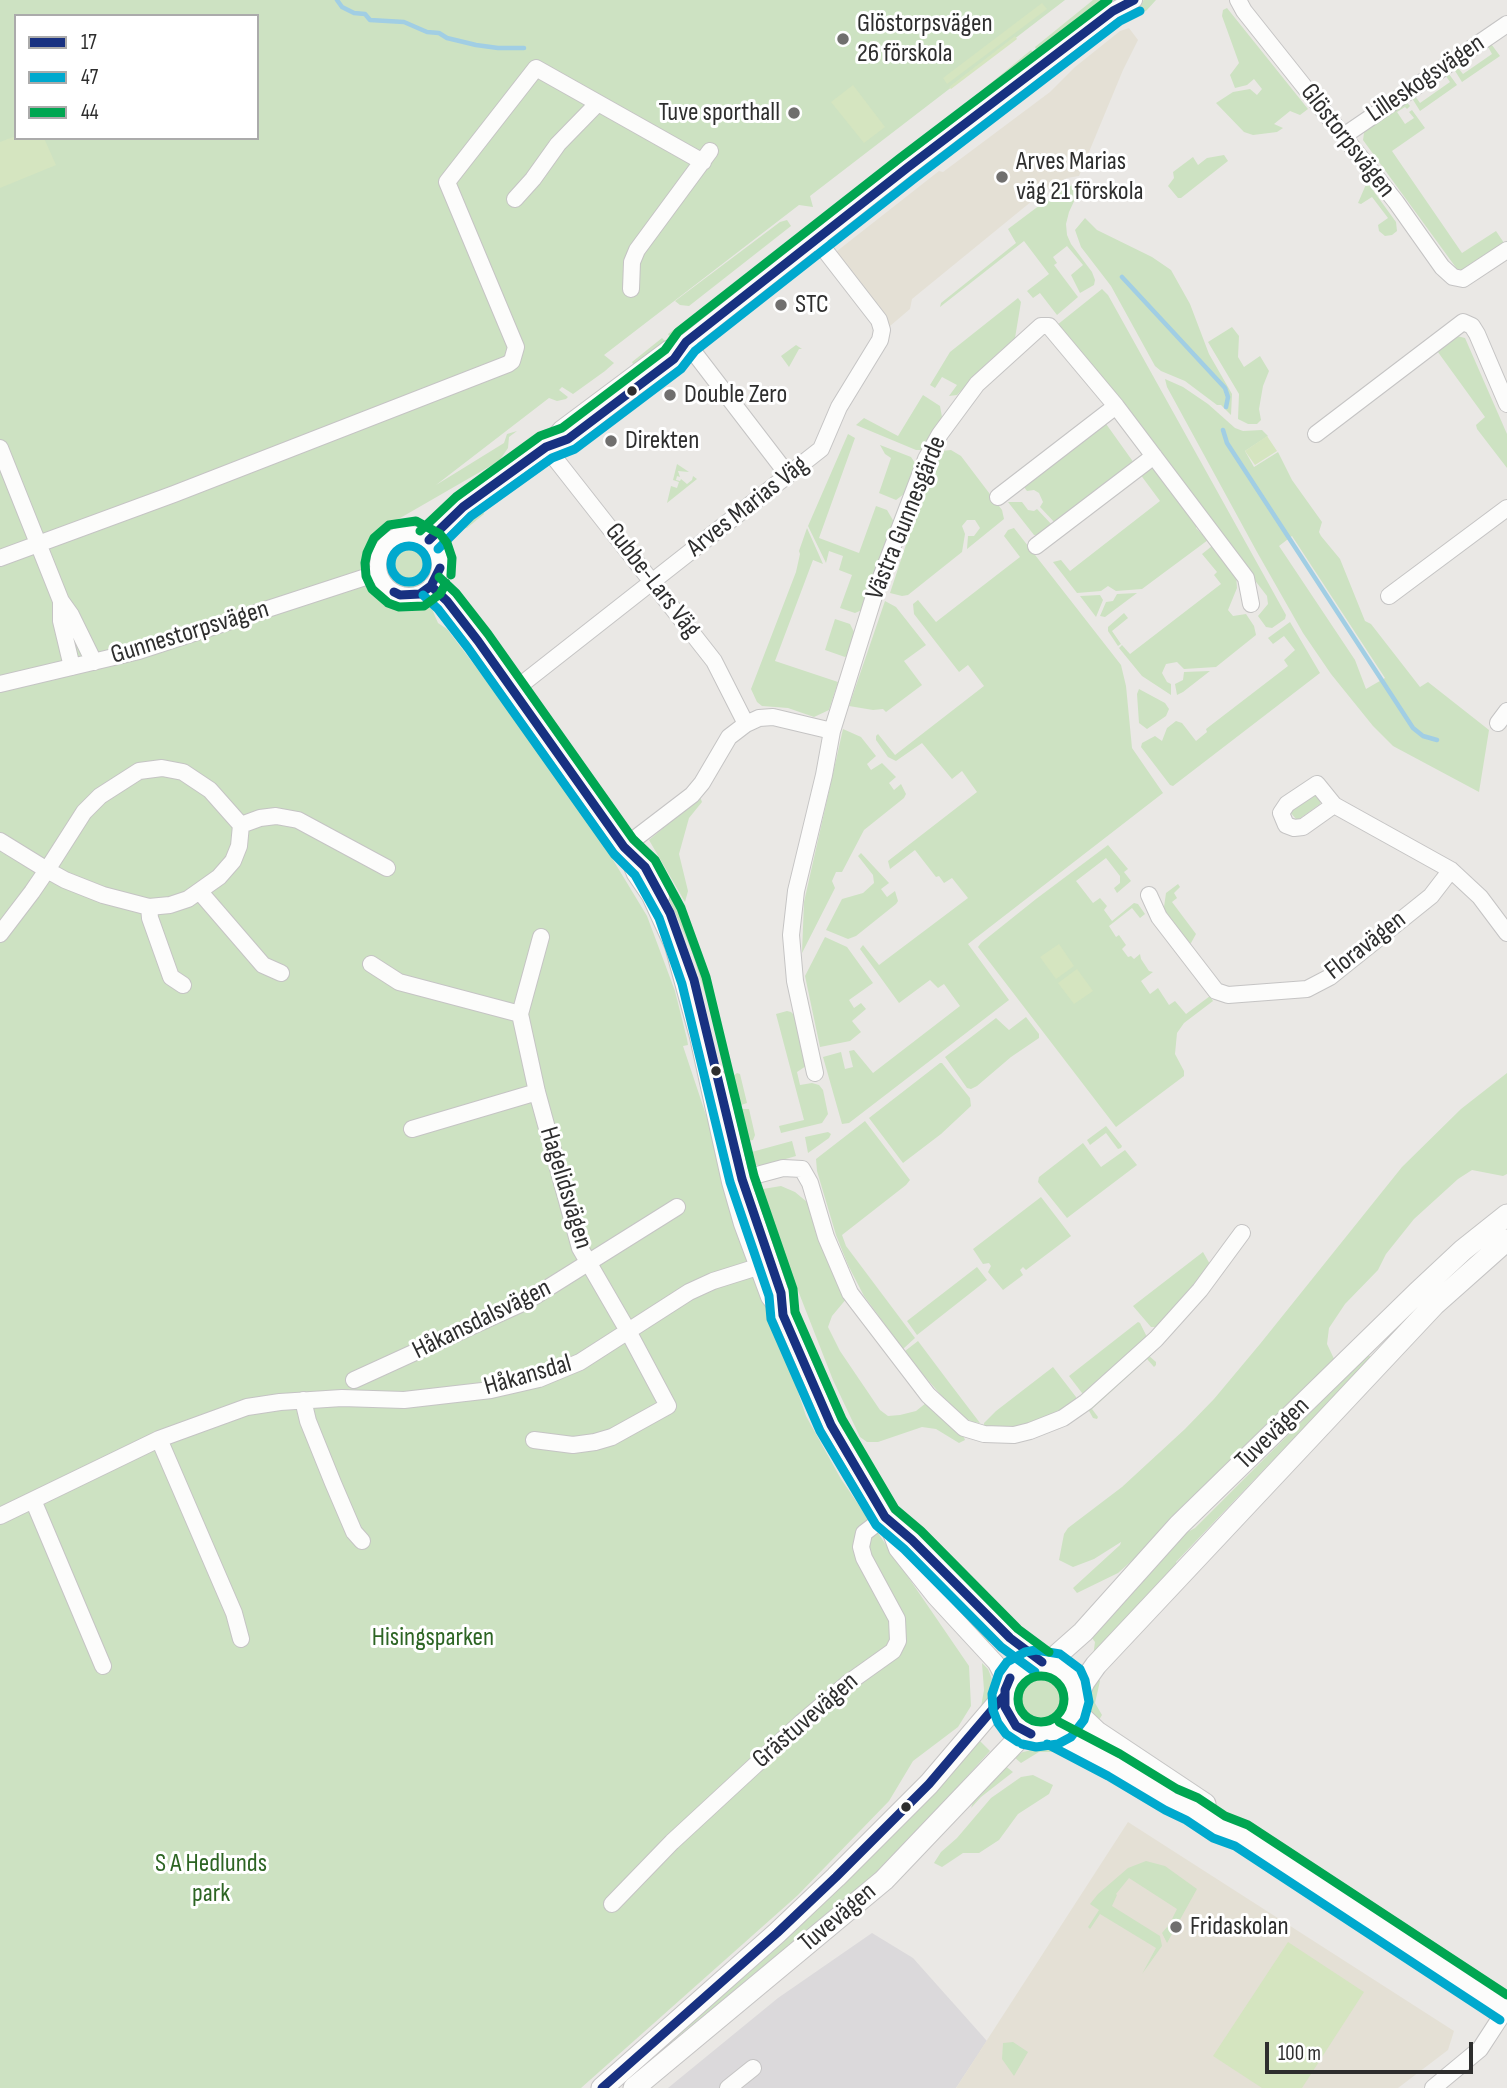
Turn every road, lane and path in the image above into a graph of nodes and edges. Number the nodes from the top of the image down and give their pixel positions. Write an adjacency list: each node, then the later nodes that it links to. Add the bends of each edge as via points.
1 (1134, 0): 3 (street)
2 (1236, 2): 6 (street, Glöstorpsvägen)
3 (1118, 5): 8 (street)
4 (1507, 24): 6 (street, Lilleskogsvägen)
5 (598, 103): 7 (street); 10 (street, via 707,157 637,250); 22 (street, via 536,68 447,182 516,347 508,365)
6 (1345, 135): 9 (street, Glöstorpsvägen, via 1453,277 1463,279)
7 (515, 199)
8 (817, 240): 11 (street); 18 (street, Arves Marias Väg, via 879,320 882,334 849,388 821,449)
9 (1507, 250)
10 (631, 289)
11 (686, 342): 15 (street, via 667,349 561,429); 18 (street)
12 (1507, 403): 14 (street, via 1478,334 1463,322)
13 (1116, 407): 17 (street, Västra Gunnesgärde); 19 (street); 36 (street, Västra Gunnesgärde, via 1045,325 977,384 940,434 921,471 875,593)
14 (1316, 434)
15 (546, 447): 21 (street, via 463,506); 26 (street, Gubbe-Lars Väg)
16 (0, 448): 22 (street)
17 (1154, 456): 23 (street); 30 (street, Västra Gunnesgärde, via 1246,578)
18 (788, 475): 26 (street, Arves Marias Väg)
19 (998, 497)
20 (1507, 508): 28 (street)
21 (429, 540): 25 (street, via 407,533 388,540 378,558); 27 (street, via 440,561 439,575)
22 (37, 544): 24 (street); 29 (street)
23 (1036, 546)
24 (0, 558)
25 (378, 573): 27 (street, via 388,589 400,595 420,594); 31 (street, Gunnestorpsvägen)
26 (653, 582): 34 (street, Arves Marias Väg); 35 (street, Gubbe-Lars Väg, via 714,661)
27 (431, 586): 34 (street)
28 (1389, 596)
29 (61, 601): 31 (street); 32 (street)
30 (1251, 604)
31 (94, 662): 32 (street, Gunnestorpsvägen)
32 (72, 667): 33 (street, Gunnestorpsvägen)
33 (0, 684)
34 (513, 691): 40 (street)
35 (746, 724): 36 (street, via 773,717); 40 (street, via 729,737 692,795)
36 (832, 731): 54 (street, Västra Gunnesgärde, via 796,891 791,935 795,981)
37 (1334, 805): 43 (street)
38 (241, 825): 41 (street, via 276,816 298,820); 42 (street, via 210,790 183,772 145,769 93,801); 44 (street, via 233,862)
39 (0, 841): 42 (street)
40 (624, 847): 57 (street, via 645,867 684,947); 63 (street, via 673,946 730,1182)
41 (387, 868)
42 (47, 870): 46 (street, via 103,895); 48 (street)
43 (1451, 870): 45 (street, Floravägen, via 1431,896 1330,977 1307,989 1228,995 1216,991 1159,917); 47 (street, via 1480,897)
44 (200, 892): 46 (street, via 170,905); 51 (street, via 263,965)
45 (1149, 895)
46 (149, 907): 52 (street, via 170,976)
47 (1507, 933)
48 (0, 934)
49 (541, 937): 53 (street, Hagelidsvägen)
50 (371, 964): 53 (street, via 398,982)
51 (281, 973)
52 (183, 985)
53 (520, 1014): 55 (street, Hagelidsvägen)
54 (815, 1073)
55 (537, 1092): 56 (street); 62 (street, Hagelidsvägen, via 580,1248)
56 (412, 1129)
57 (742, 1179): 60 (street, via 783,1168 802,1169 850,1293 928,1395 964,1427 984,1434 1030,1432 1086,1402 1156,1339); 63 (street)
58 (677, 1207): 62 (street, Håkansdalsvägen)
59 (1507, 1215): 74 (main road, Tuvevägen, via 1418,1292 1180,1525 1083,1632)
60 (1242, 1233)
61 (1507, 1240): 77 (main road, Tuvevägen, via 1434,1305 1096,1665)
62 (589, 1263): 64 (street, Hagelidsvägen); 65 (street, Håkansdalsvägen, via 513,1309)
63 (763, 1266): 64 (street, Håkansdal, via 689,1292); 71 (street, via 781,1293 783,1315 831,1425)
64 (628, 1331): 66 (street, Håkansdal, via 580,1362 539,1379 491,1390 404,1400); 68 (street, Hagelidsvägen, via 668,1406 595,1442 573,1445)
65 (354, 1380)
66 (303, 1400): 67 (street, Håkansdal, via 247,1407); 72 (street, via 333,1483)
67 (159, 1438): 69 (street, Håkansdal); 73 (street)
68 (534, 1440)
69 (33, 1500): 70 (street, Håkansdal); 75 (street)
70 (0, 1516)
71 (886, 1517): 74 (street, via 1010,1638); 76 (street, via 897,1549 996,1663); 81 (street, Grästuvevägen, via 864,1533 861,1547 897,1619 898,1641 892,1651 802,1722)
72 (362, 1541)
73 (241, 1639)
74 (1045, 1662): 76 (main road, Tuvevägen, via 1021,1668); 77 (main road, via 1071,1678)
75 (103, 1666)
76 (1005, 1690): 78 (main road, via 1009,1717); 84 (main road, Tuvevägen, via 929,1784 836,1877)
77 (1076, 1704): 79 (main road, Tuvevägen, via 1068,1722); 80 (main road, via 1097,1732 1225,1817)
78 (1026, 1732): 79 (main road); 85 (main road, Tuvevägen, via 884,1880)
79 (1053, 1733): 80 (main road)
80 (1241, 1835): 82 (main road)
81 (612, 1904)
82 (1506, 2009): 87 (street, via 1480,2049)
83 (753, 2067): 86 (street)
84 (602, 2088)
85 (635, 2088)
86 (728, 2088)
87 (1433, 2088)

